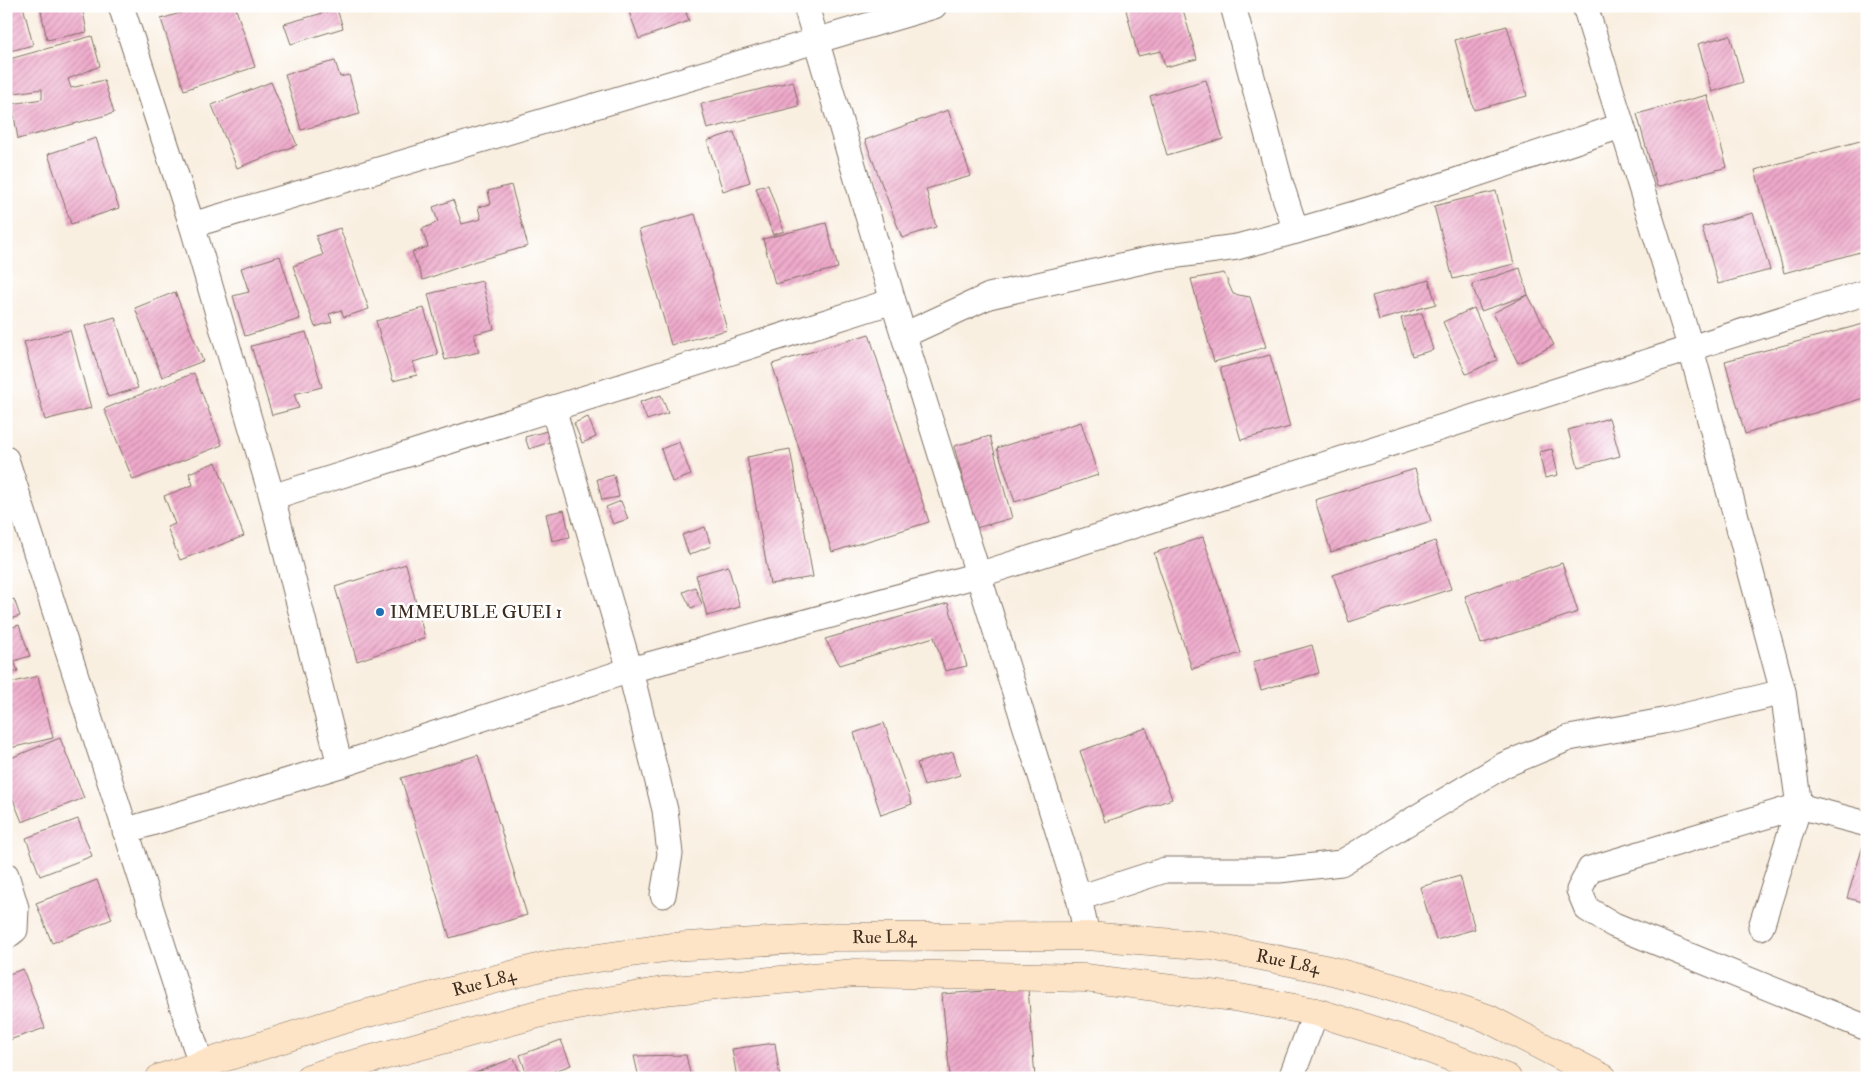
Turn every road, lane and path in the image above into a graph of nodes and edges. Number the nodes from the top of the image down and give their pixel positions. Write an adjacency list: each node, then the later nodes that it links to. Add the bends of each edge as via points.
1 (121, 6): 8 (street)
2 (806, 6): 6 (street)
3 (934, 6): 6 (street)
4 (1233, 6): 9 (street)
5 (1585, 6): 7 (street)
6 (816, 41): 8 (street); 11 (street)
7 (1621, 126): 9 (street, via 1368,210); 13 (street)
8 (192, 225): 16 (street)
9 (1296, 230): 12 (street, via 1237,247 1156,258 989,296)
10 (1867, 292): 13 (street)
11 (893, 301): 12 (street); 14 (street)
12 (904, 335): 17 (street)
13 (1691, 350): 17 (street); 19 (street)
14 (553, 408): 16 (street); 18 (street)
15 (6, 458): 23 (street)
16 (272, 497): 20 (street)
17 (978, 575): 18 (street); 26 (street)
18 (630, 670): 20 (street); 25 (street, via 665,810 670,854)
19 (1783, 692): 21 (street); 26 (street, via 1663,722 1569,738 1504,765 1341,863 1279,870 1165,870)
20 (340, 765): 23 (street)
21 (1799, 806): 22 (street); 27 (street); 31 (street, via 1590,869 1579,890 1588,910 1614,925)
22 (1867, 824)
23 (125, 831): 32 (street)
24 (6, 875): 29 (street, via 16,908 14,930)
25 (663, 896)
26 (1079, 898): 28 (street)
27 (1761, 927)
28 (1087, 936): 32 (main road, Rue L84, via 836,937 671,947 545,966 342,1020); 37 (main road, Rue L84, via 1212,946 1366,980 1487,1018)
29 (6, 937)
30 (1316, 1012): 34 (main road, via 1234,997 1086,978 855,974 663,991 549,1011); 35 (street); 36 (main road, via 1402,1039)
31 (1867, 1028)
32 (201, 1064): 33 (main road, Rue L84)
33 (160, 1078)
34 (310, 1078)
35 (1291, 1078)
36 (1507, 1078)
37 (1604, 1078)

